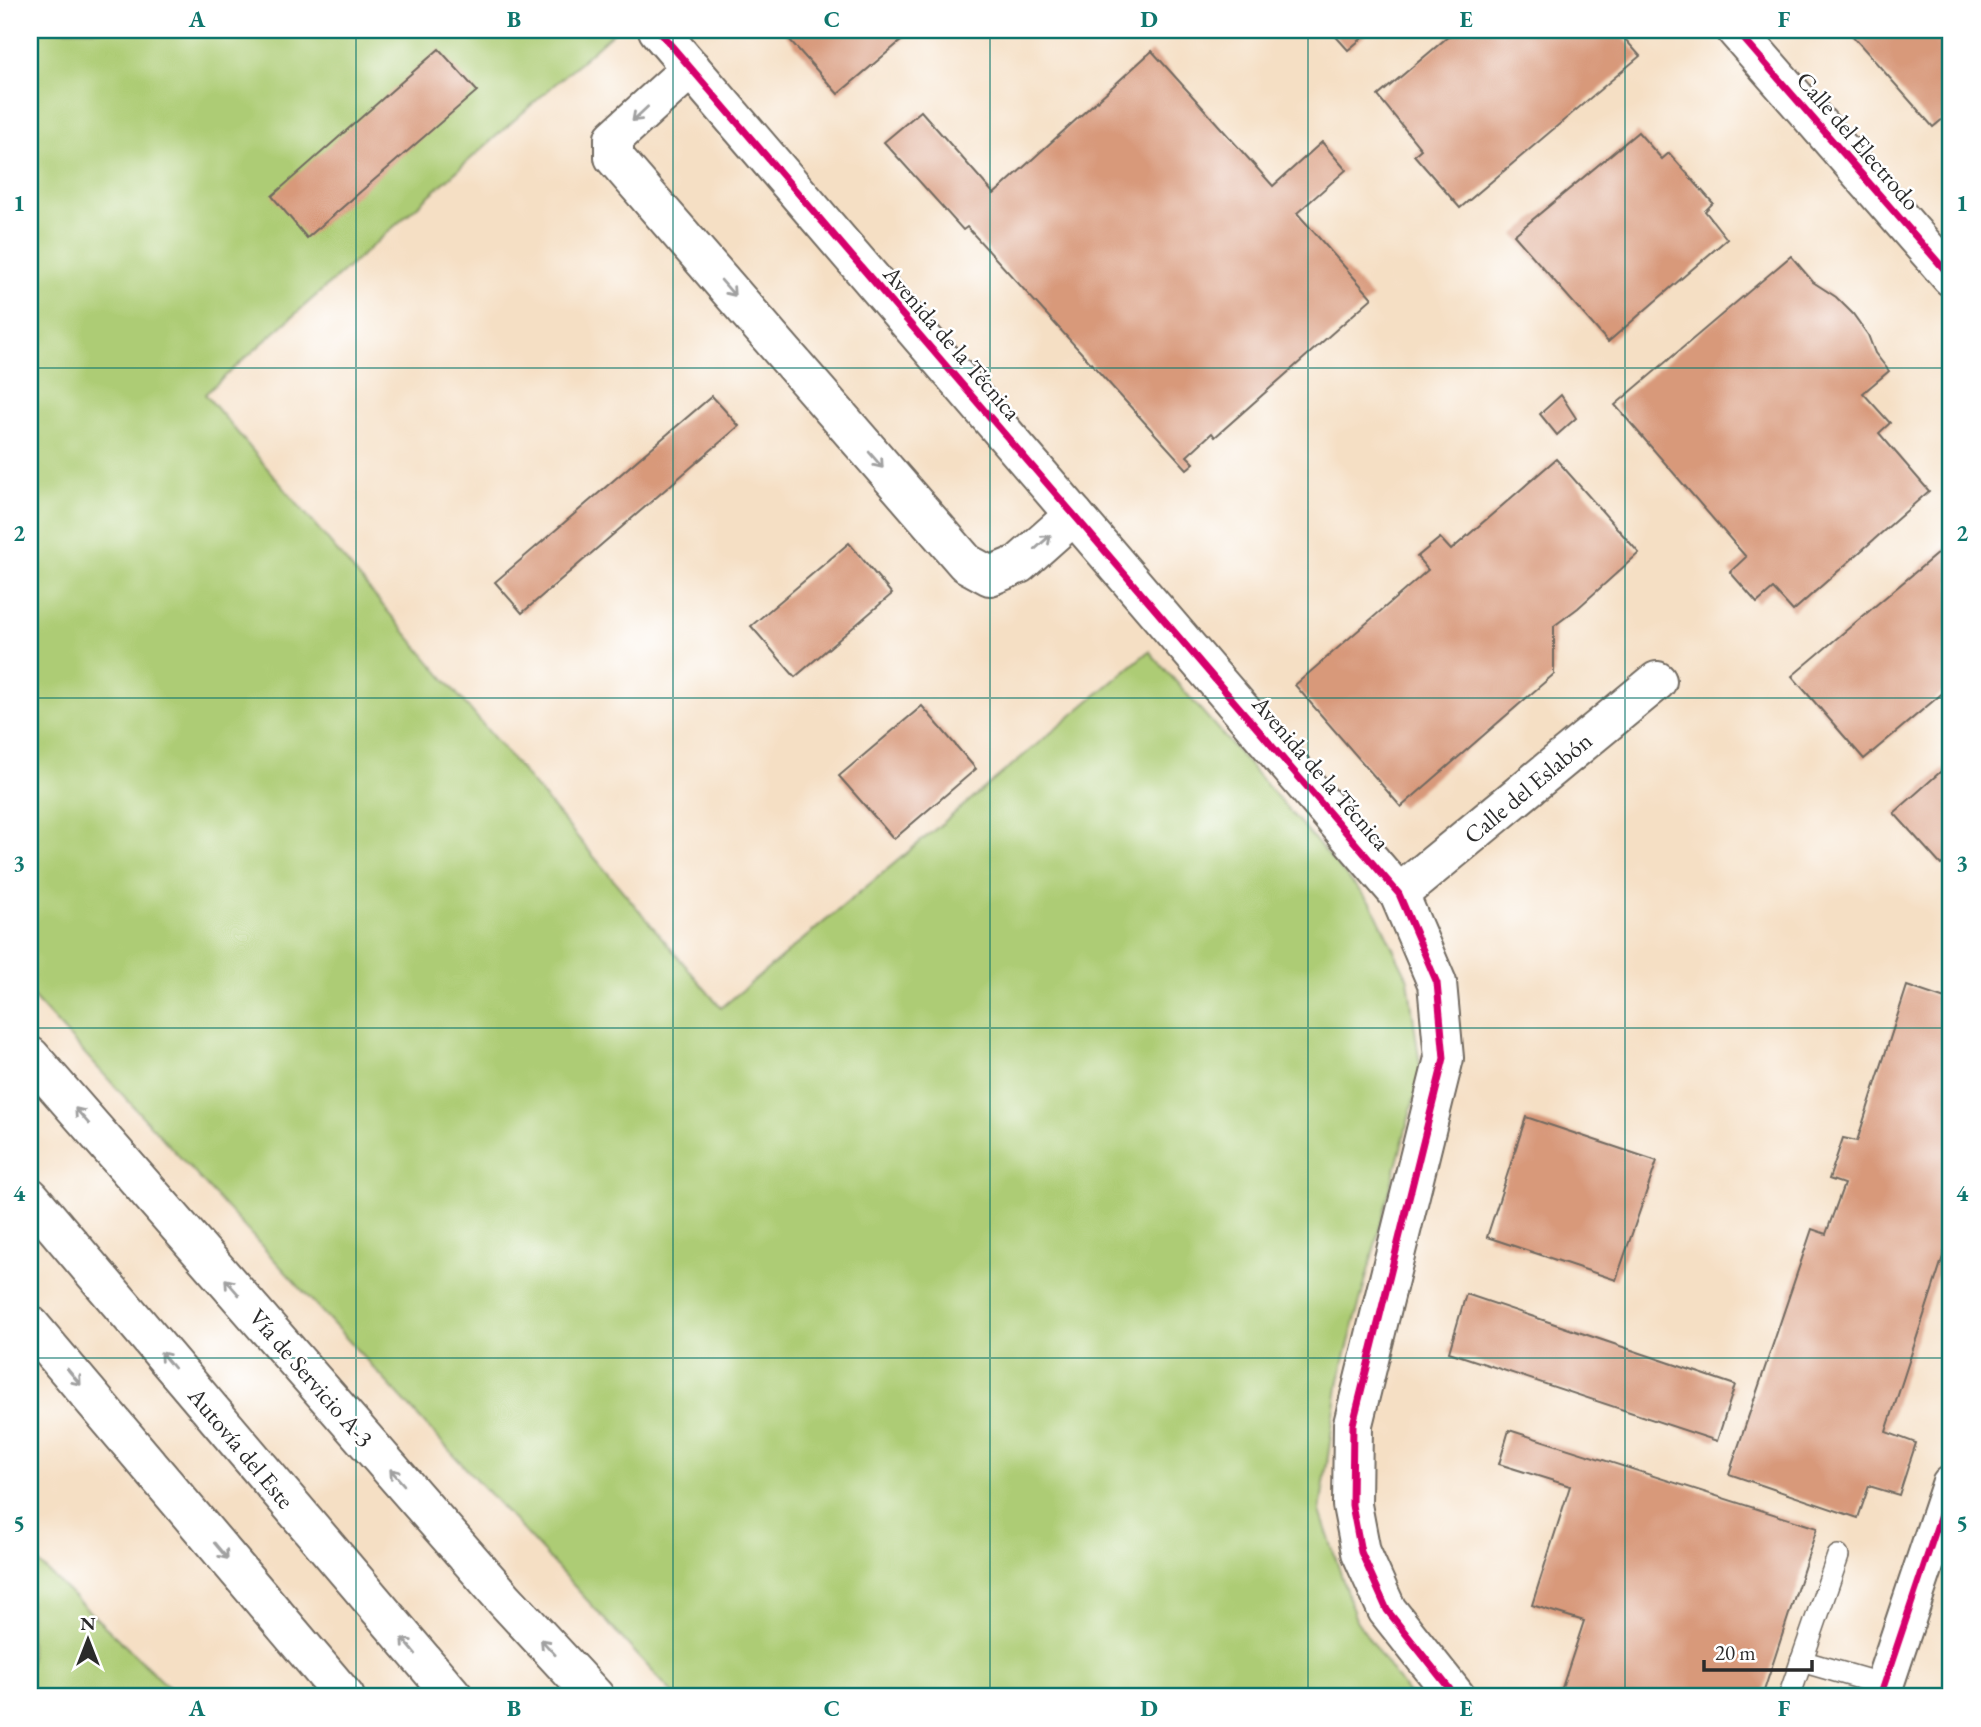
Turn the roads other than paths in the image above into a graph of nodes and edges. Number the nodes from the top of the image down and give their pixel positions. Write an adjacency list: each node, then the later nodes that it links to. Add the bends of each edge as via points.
1 (658, 30): 3 (main road, Avenida de la Técnica)
2 (1736, 30): 4 (main road, Calle del Electrodo)
3 (691, 68): 5 (main road, Avenida de la Técnica); 5 (main road, one-way to 5, via 614,138 614,157 966,564 990,576 1019,564)
4 (1951, 277)
5 (1074, 515): 7 (main road, Avenida de la Técnica)
6 (1657, 681): 7 (main road, Calle del Eslabón)
7 (1399, 894): 18 (main road, Avenida de la Técnica, via 1437,983 1444,1058 1353,1424 1352,1505 1361,1552 1387,1610)
8 (30, 1056): 17 (main road, Vía de Servicio A-3, one-way to 8)
9 (30, 1198): 16 (main road, Autovía del Este, one-way to 9)
10 (30, 1325): 15 (main road, one-way to 15)
11 (1951, 1485): 14 (main road)
12 (1838, 1556): 13 (lane)
13 (1801, 1661): 14 (lane); 19 (lane)
14 (1882, 1691)
15 (345, 1697)
16 (454, 1697)
17 (594, 1697)
18 (1456, 1697)
19 (1789, 1697)

